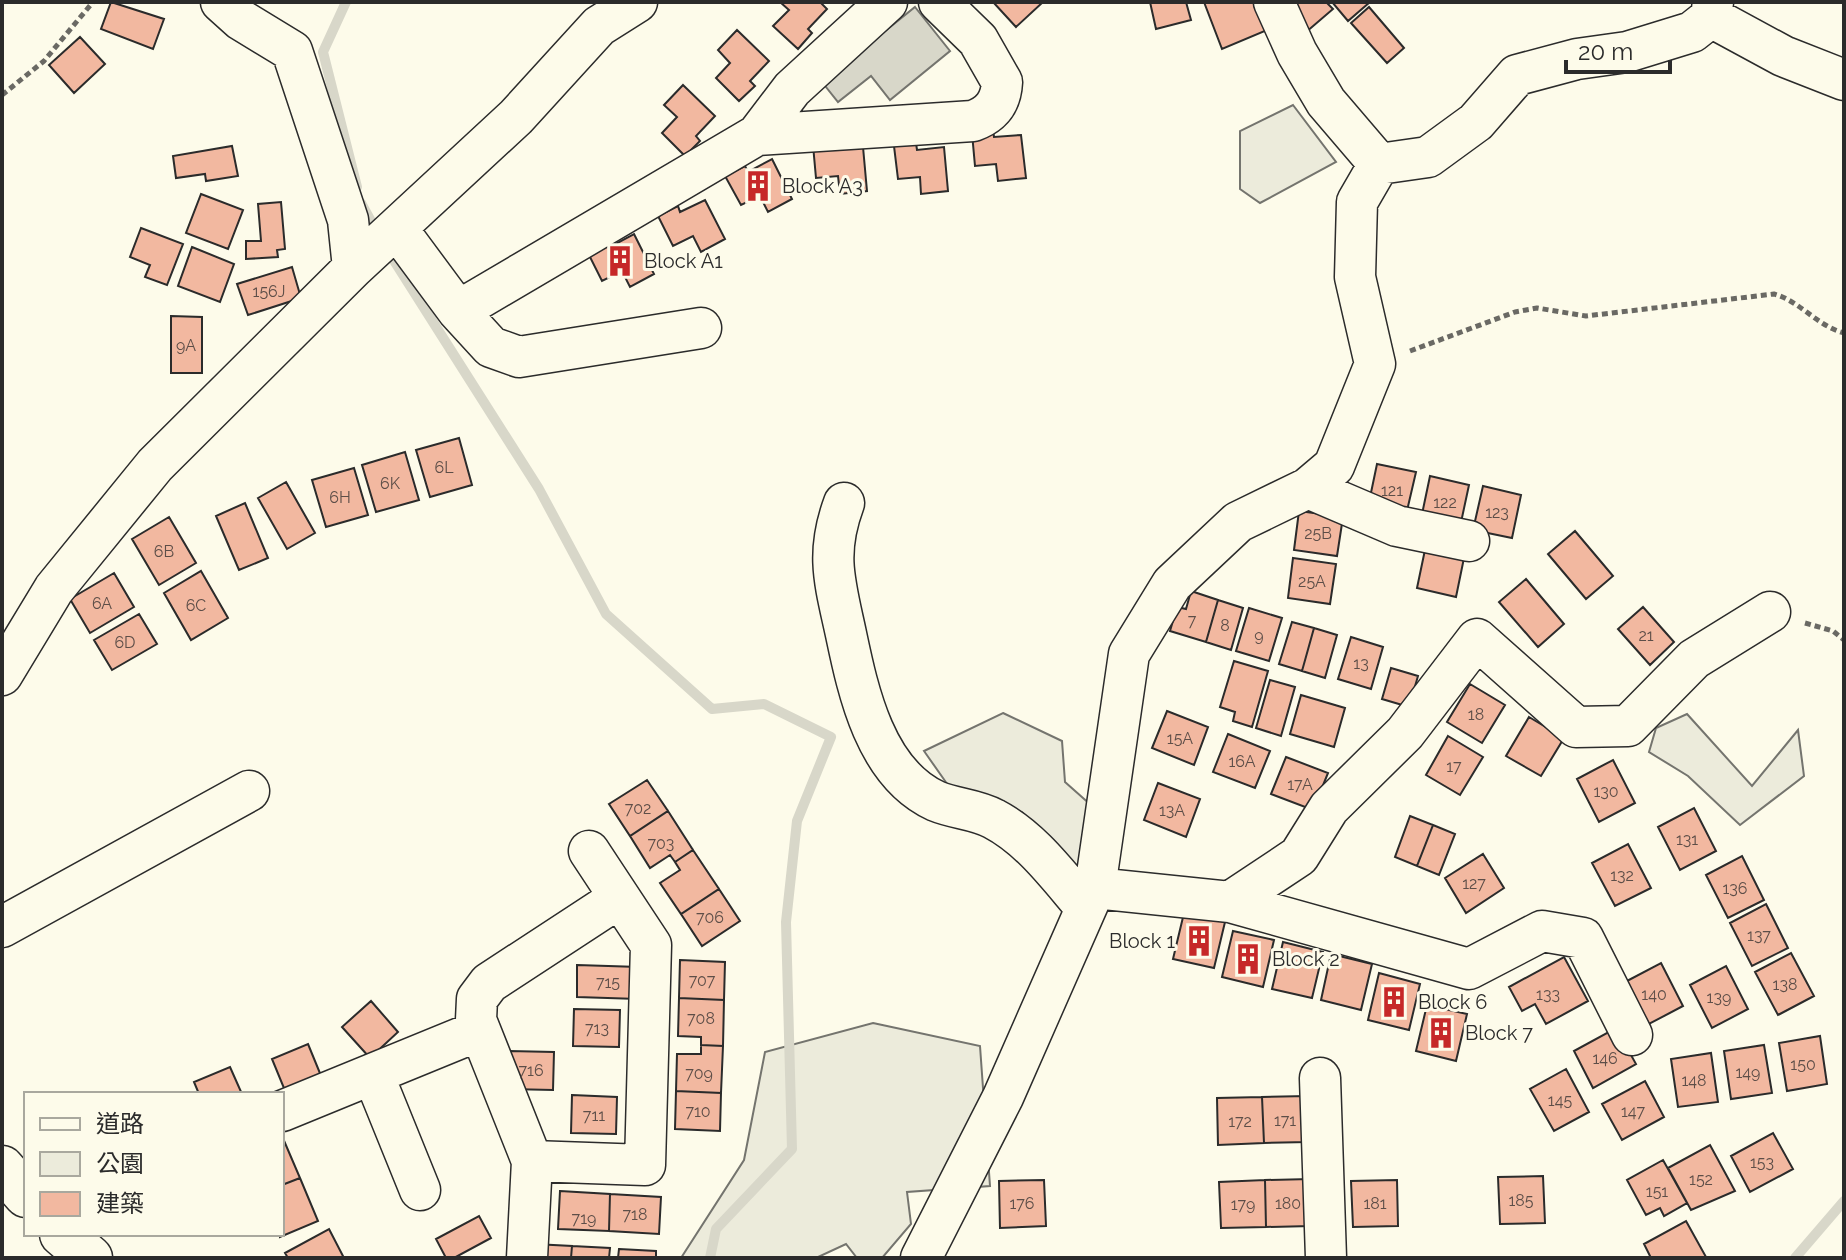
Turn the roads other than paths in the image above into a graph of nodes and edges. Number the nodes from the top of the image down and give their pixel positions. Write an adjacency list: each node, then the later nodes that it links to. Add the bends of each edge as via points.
1 (221, 2): 10 (street, via 292,51 348,220)
2 (637, 2): 10 (street, via 599,26 516,117)
3 (887, 2): 8 (street, via 792,89)
4 (939, 2): 8 (street, via 978,40 1002,82 999,101 984,117)
5 (1274, 2): 9 (street, via 1326,102)
6 (1712, 10): 7 (street, via 1783,56); 9 (street, via 1692,32 1517,75 1476,122 1428,157)
7 (1844, 80)
8 (757, 135): 11 (street)
9 (1379, 164): 13 (street, via 1357,202 1355,277 1375,364 1334,466)
10 (378, 248): 11 (street); 17 (street, via 155,465 54,589)
11 (458, 311): 12 (street, via 491,347 519,357)
12 (701, 328)
13 (1308, 488): 15 (street, via 1397,526); 21 (street, via 1238,522 1172,584 1129,654)
14 (844, 503): 21 (street, via 832,537 831,566 862,709 885,753 936,800 968,808 1012,831)
15 (1469, 541)
16 (1770, 612): 22 (street, via 1694,659 1628,726 1576,727 1477,639 1405,733 1329,808 1299,856)
17 (2, 675)
18 (249, 791): 23 (street)
19 (589, 851): 20 (street)
20 (619, 898): 24 (street, via 489,983 477,999); 29 (street, via 651,945 645,1165)
21 (1091, 898): 22 (street); 36 (street, via 1003,1097)
22 (1230, 902): 25 (street, via 1469,969 1542,931 1583,938)
23 (2, 927)
24 (480, 1030): 26 (street); 29 (street)
25 (1632, 1035)
26 (373, 1074): 28 (street); 31 (street)
27 (1320, 1078): 37 (street)
28 (284, 1110)
29 (532, 1161): 35 (street)
30 (2, 1168): 32 (main road)
31 (420, 1190)
32 (24, 1193)
33 (64, 1236): 34 (main road)
34 (90, 1258)
35 (527, 1258)
36 (921, 1258)
37 (1326, 1258)

